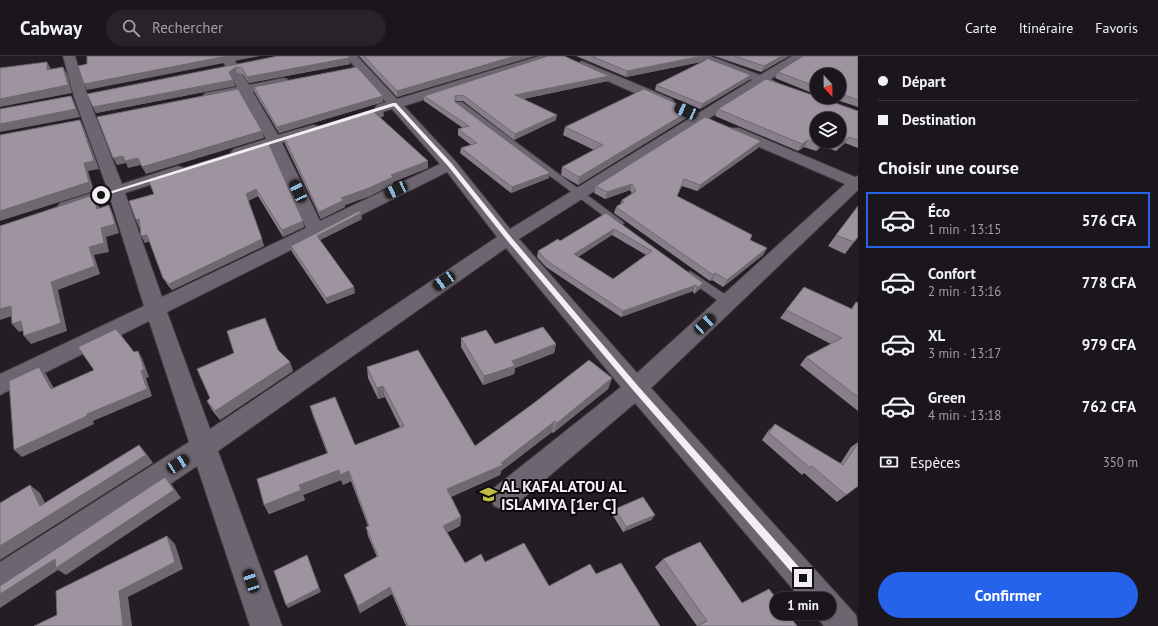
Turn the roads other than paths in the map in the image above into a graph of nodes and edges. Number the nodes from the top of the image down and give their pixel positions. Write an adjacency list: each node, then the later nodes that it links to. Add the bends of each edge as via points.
1 (69, 56): 25 (street, via 81,97)
2 (552, 56): 15 (street)
3 (699, 56): 11 (street)
4 (800, 56): 11 (street)
5 (569, 59): 18 (street)
6 (229, 61): 8 (street); 9 (street); 13 (street)
7 (355, 62): 15 (street)
8 (247, 64)
9 (217, 70)
10 (298, 79): 13 (street)
11 (761, 79): 12 (street); 18 (street)
12 (784, 87)
13 (243, 90): 14 (street); 20 (street)
14 (197, 99)
15 (394, 104): 17 (street); 22 (street)
16 (459, 104): 26 (lane)
17 (372, 111)
18 (700, 117): 24 (street); 26 (street)
19 (327, 125): 20 (street)
20 (274, 141): 21 (street); 28 (street)
21 (229, 155)
22 (450, 165): 28 (street); 30 (street)
23 (191, 167): 25 (street)
24 (857, 182): 32 (street)
25 (116, 190): 27 (street); 33 (street)
26 (578, 194): 29 (lane); 30 (street)
27 (51, 212)
28 (315, 228): 33 (street)
29 (628, 230)
30 (508, 238): 35 (street); 36 (street)
31 (684, 270): 32 (lane)
32 (728, 302): 35 (street)
33 (156, 310): 34 (street); 36 (street)
34 (0, 385)
35 (636, 388): 37 (street); 40 (street)
36 (204, 447): 38 (street); 39 (street)
37 (504, 496)
38 (0, 580)
39 (266, 626)
40 (844, 626)

